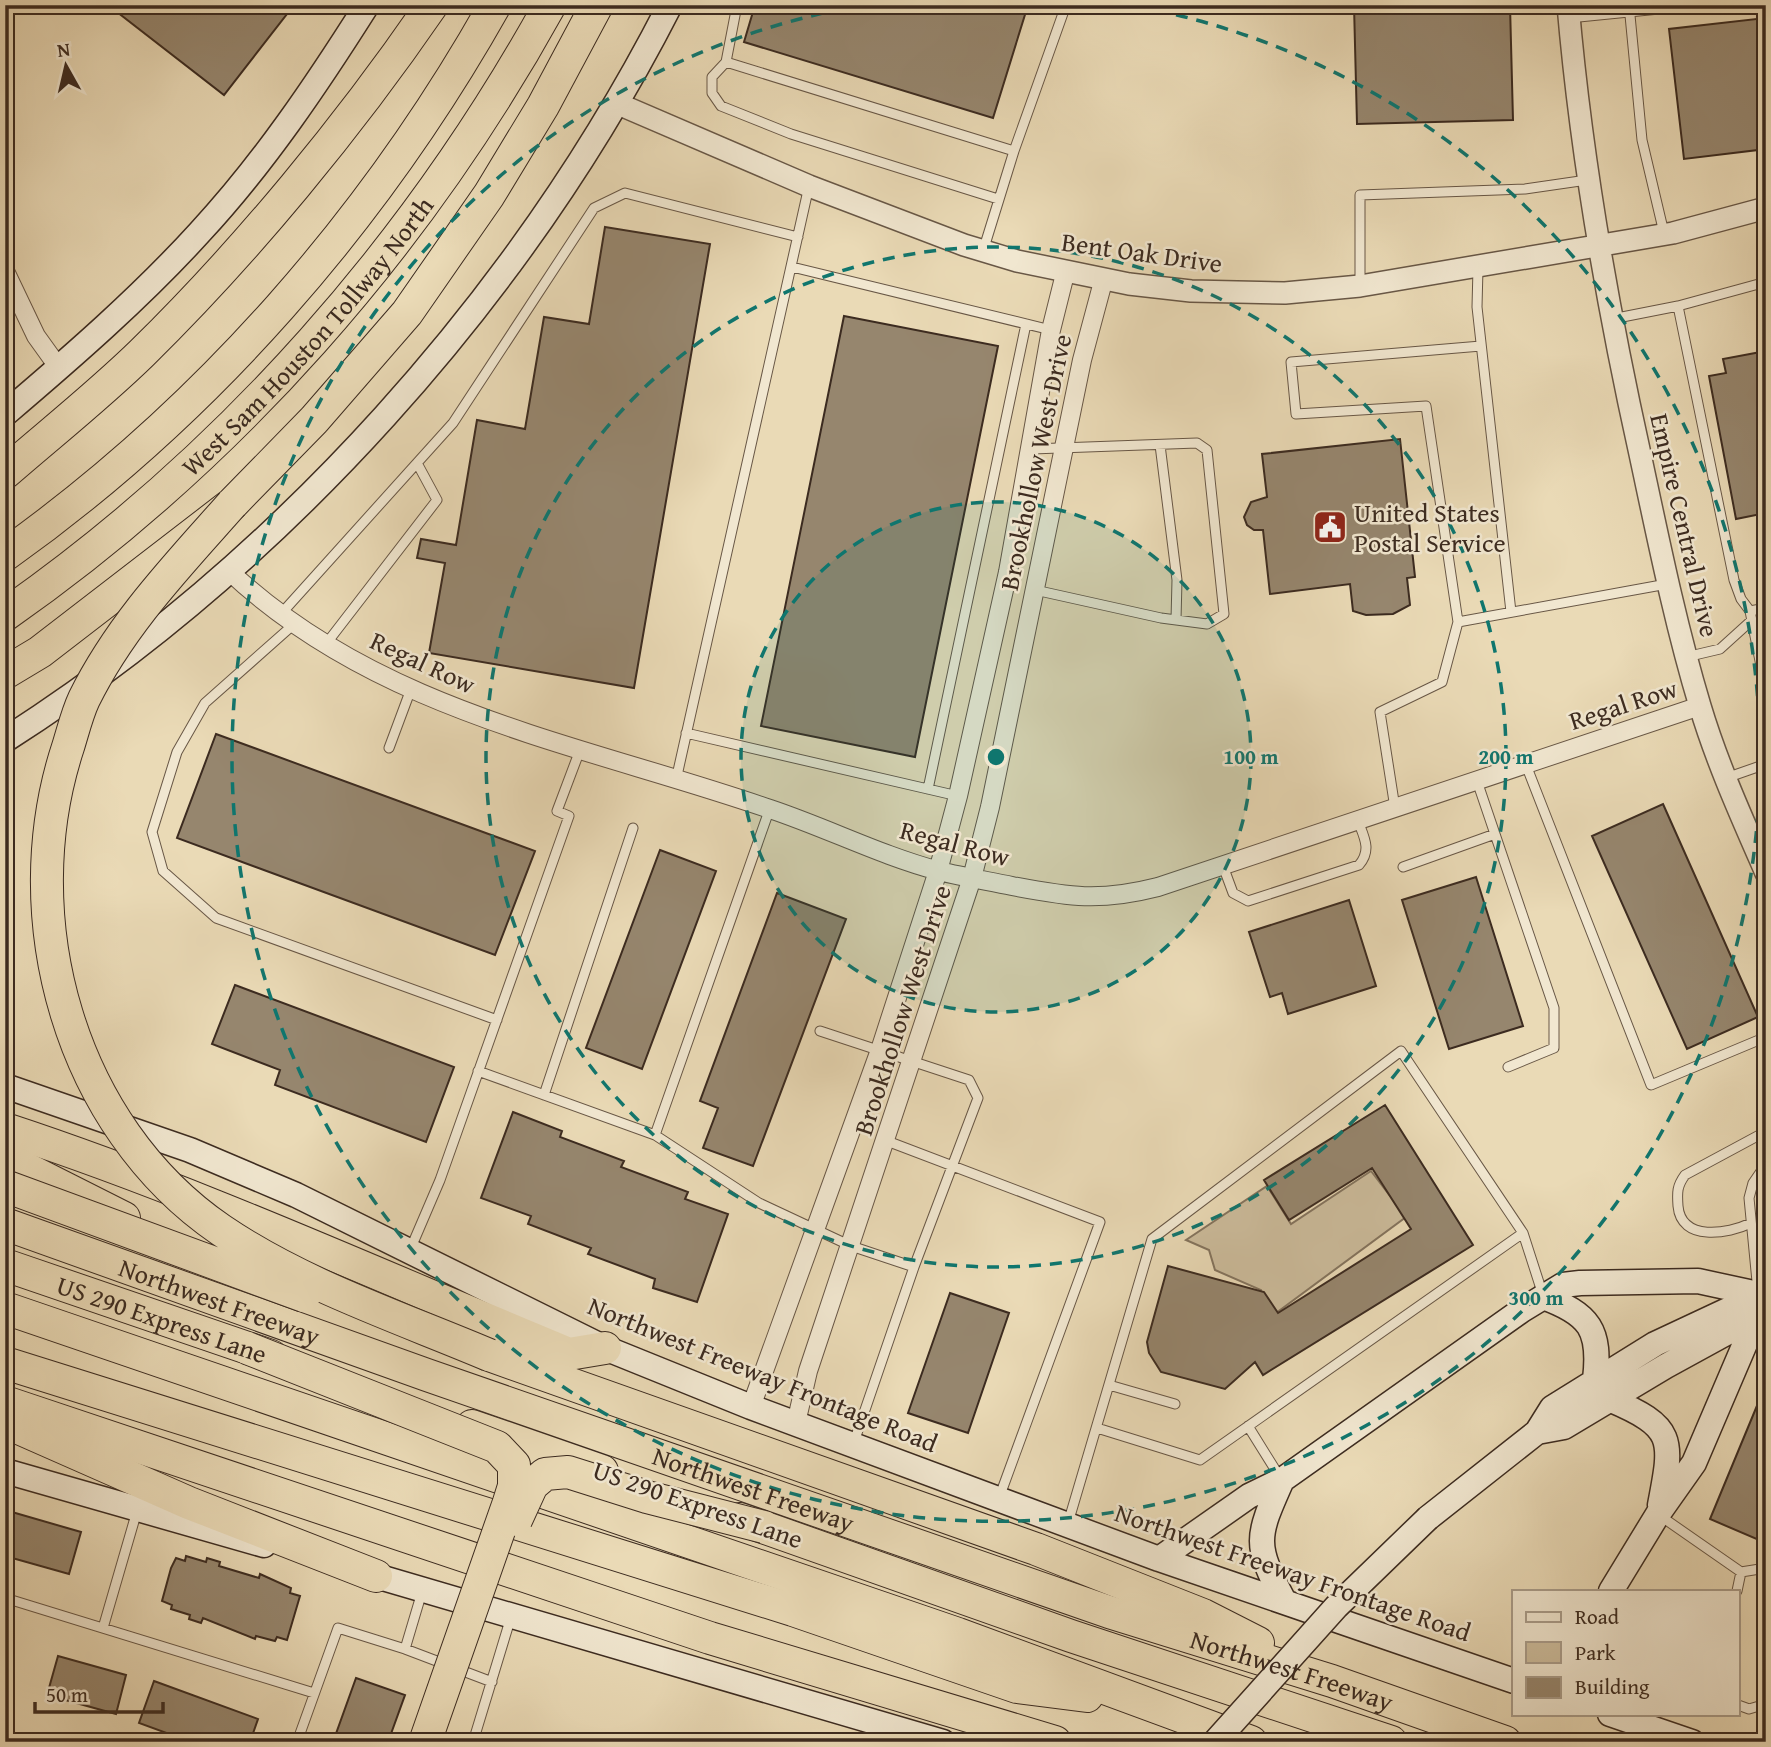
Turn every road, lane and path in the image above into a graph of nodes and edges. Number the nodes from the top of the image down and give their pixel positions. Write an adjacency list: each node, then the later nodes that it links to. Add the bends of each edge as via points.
1 (367, 5): 35 (main road, via 295,113 216,214)
2 (432, 5): 41 (highway, via 375,87 223,268 141,354)
3 (495, 5): 43 (highway, West Sam Houston Tollway North, via 376,189 274,315 195,399 64,513)
4 (550, 5): 49 (highway, West Sam Houston Tollway North, via 478,126 407,226 328,324 218,440 131,518)
5 (597, 5): 42 (highway, via 489,195 407,313 314,420)
6 (670, 5): 13 (main road)
7 (737, 5): 12 (lane)
8 (1066, 5): 14 (lane)
9 (1699, 5): 10 (lane)
10 (1630, 8): 11 (lane); 19 (lane, via 1642,140)
11 (1568, 12): 15 (street, Empire Central Drive)
12 (726, 62): 14 (lane); 17 (lane, via 712,78 712,93 721,106 791,134)
13 (616, 103): 16 (street, Bent Oak Drive); 44 (main road, via 518,249 439,351 333,470)
14 (1014, 151): 17 (lane)
15 (1587, 180): 21 (street, Empire Central Drive); 29 (lane, via 1525,189 1360,195)
16 (809, 186): 20 (lane); 22 (street, Bent Oak Drive)
17 (998, 199): 22 (lane)
18 (1766, 208): 19 (street, Bent Oak Drive)
19 (1665, 235): 21 (street, Bent Oak Drive)
20 (798, 237): 23 (lane); 40 (lane, via 625,193 594,208 453,423)
21 (1598, 247): 24 (street, Bent Oak Drive); 31 (street, Empire Central Drive)
22 (983, 251): 25 (street, Bent Oak Drive)
23 (792, 267): 32 (lane); 63 (lane)
24 (1478, 268): 29 (street, Bent Oak Drive); 34 (lane)
25 (1066, 270): 26 (street, Bent Oak Drive); 33 (street, Brookhollow West Drive)
26 (1104, 278): 29 (street, Bent Oak Drive, via 1235,293); 38 (street, Brookhollow West Drive)
27 (7, 281): 35 (street)
28 (1766, 282): 30 (lane)
29 (1360, 286)
30 (1678, 306): 31 (lane); 50 (lane, via 1734,580)
31 (1610, 320): 45 (street, Empire Central Drive)
32 (1026, 324): 33 (lane); 72 (lane)
33 (1051, 330): 39 (street, Brookhollow West Drive)
34 (1481, 346): 48 (lane); 53 (lane, via 1291,362 1296,414 1426,406)
35 (59, 368): 36 (main road)
36 (5, 414)
37 (1160, 445): 38 (lane); 52 (lane, via 1177,580); 52 (lane, via 1197,443 1207,450 1224,614 1207,624)
38 (1064, 448): 39 (lane); 46 (street, Brookhollow West Drive)
39 (1032, 449): 58 (street, Brookhollow West Drive)
40 (417, 463): 51 (lane); 54 (lane, via 437,500)
41 (5, 473)
42 (232, 504): 57 (highway, bridge, via 40,652); 115 (highway, bridge, via 130,623 83,702 56,782 48,823 48,939 59,992 92,1077 123,1130 193,1208 290,1271)
43 (5, 555)
44 (229, 570): 51 (street, Regal Row); 64 (main road, via 141,646)
45 (1669, 584): 48 (lane); 55 (street, Empire Central Drive)
46 (1035, 590): 52 (lane); 60 (street, Brookhollow West Drive)
47 (1766, 608): 50 (lane)
48 (1511, 612): 53 (lane)
49 (5, 615)
50 (1751, 615): 55 (lane, via 1720,649); 56 (lane)
51 (287, 620): 54 (street, Regal Row); 84 (lane, via 205,703 177,752 152,832 163,871 216,918)
52 (1176, 620)
53 (1458, 622): 75 (lane, via 1442,682 1380,712)
54 (326, 644): 59 (street, Regal Row)
55 (1686, 657): 62 (street, Empire Central Drive)
56 (1763, 663): 61 (lane)
57 (5, 673)
58 (983, 682): 60 (street); 73 (street, Brookhollow West Drive)
59 (411, 689): 65 (lane); 66 (street, Regal Row)
60 (1014, 689): 83 (street, Brookhollow West Drive)
61 (1766, 691)
62 (1700, 706): 68 (street, Regal Row); 69 (street, Empire Central Drive)
63 (687, 733): 70 (lane); 72 (lane)
64 (5, 740)
65 (389, 748)
66 (580, 750): 70 (street, Regal Row); 84 (lane, via 556,811 569,816)
67 (1766, 764): 69 (lane)
68 (1526, 765): 71 (street, Regal Row); 86 (lane, via 1651,1085)
69 (1726, 778): 79 (street, Empire Central Drive)
70 (676, 780): 74 (street, Regal Row)
71 (1477, 781): 75 (street, Regal Row); 78 (lane)
72 (929, 789): 73 (lane)
73 (958, 796): 82 (street, Brookhollow West Drive)
74 (770, 808): 82 (street, Regal Row); 94 (lane)
75 (1395, 808): 76 (street, Regal Row)
76 (1358, 821): 80 (street, Regal Row); 80 (lane, via 1367,848 1359,865 1248,901 1233,892)
77 (633, 828): 92 (lane)
78 (1495, 835): 81 (lane); 89 (lane, via 1554,1009 1554,1048)
79 (1764, 862)
80 (1223, 866): 83 (street, Regal Row, via 1105,898 1060,897)
81 (1403, 867)
82 (938, 871): 83 (street, Regal Row); 87 (street, Brookhollow West Drive)
83 (972, 878): 88 (street, Brookhollow West Drive)
84 (497, 1020): 90 (lane)
85 (820, 1031): 87 (lane)
86 (1766, 1037)
87 (880, 1050): 88 (lane); 103 (street, Brookhollow West Drive)
88 (914, 1061): 96 (street, Brookhollow West Drive); 99 (lane, via 969,1080 975,1088 978,1098)
89 (1508, 1067)
90 (478, 1071): 92 (lane); 106 (lane)
91 (5, 1086): 106 (main road, Northwest Freeway Frontage Road, via 190,1150 296,1195)
92 (544, 1095): 94 (lane)
93 (5, 1129): 114 (highway, via 332,1254 569,1353)
94 (655, 1135): 103 (lane, via 759,1203)
95 (1766, 1136): 101 (lane, via 1763,1133 1685,1175 1677,1187 1679,1214 1686,1226 1704,1233)
96 (887, 1141): 99 (lane); 105 (street, Brookhollow West Drive)
97 (5, 1158): 117 (highway)
98 (1766, 1164): 101 (lane, via 1749,1198)
99 (952, 1165): 108 (lane); 131 (lane, via 1100,1222)
100 (5, 1186): 115 (highway, bridge, via 380,1324)
101 (1751, 1223): 110 (lane)
102 (5, 1224): 117 (highway, Northwest Freeway)
103 (817, 1229): 105 (lane); 123 (street, Brookhollow West Drive)
104 (1523, 1233): 109 (lane); 118 (lane, via 1401,1051 1152,1239); 126 (lane)
105 (851, 1246): 108 (lane); 125 (street, Brookhollow West Drive, via 808,1371)
106 (409, 1252): 114 (main road, Northwest Freeway Frontage Road)
107 (5, 1265): 113 (highway, US 290 Express Lane)
108 (914, 1267): 128 (lane)
109 (1543, 1297): 110 (main road, via 1563,1285 1580,1283 1685,1281); 119 (main road, via 1573,1308 1586,1319 1594,1335); 130 (main road)
110 (1762, 1304): 119 (main road, via 1655,1344); 133 (main road, via 1695,1463)
111 (5, 1308): 152 (highway, via 945,1630)
112 (5, 1347): 120 (highway)
113 (247, 1348): 135 (highway, US 290 Express Lane, bridge); 158 (highway, bridge, via 497,1447 514,1465 509,1502)
114 (605, 1348): 123 (main road, Northwest Freeway Frontage Road)
115 (489, 1355): 149 (highway, via 864,1486 1123,1583 1203,1615)
116 (5, 1363): 120 (highway)
117 (427, 1375): 149 (highway, Northwest Freeway, via 1109,1612)
118 (1109, 1385): 122 (lane); 127 (lane)
119 (1602, 1389): 133 (main road, via 1660,1426 1668,1461); 163 (main road, bridge, via 1552,1408 1538,1432 1439,1509 1382,1561)
120 (107, 1396): 152 (highway, via 793,1610 1017,1687)
121 (5, 1402): 162 (highway, via 697,1633)
122 (1175, 1404)
123 (751, 1407): 125 (main road, Northwest Freeway Frontage Road)
124 (5, 1422): 139 (highway, via 189,1503)
125 (796, 1423): 128 (main road, Northwest Freeway Frontage Road)
126 (1248, 1426): 127 (lane, via 1200,1460); 130 (lane)
127 (1097, 1428): 134 (lane)
128 (854, 1444): 131 (main road, Northwest Freeway Frontage Road)
129 (5, 1471): 132 (main road)
130 (1282, 1480): 136 (main road, via 1249,1496); 144 (main road, via 1262,1525 1260,1546)
131 (999, 1498): 134 (main road, Northwest Freeway Frontage Road)
132 (137, 1511): 139 (main road); 146 (lane)
133 (1658, 1514): 138 (lane); 141 (main road)
134 (1067, 1524): 136 (main road, Northwest Freeway Frontage Road)
135 (764, 1527): 159 (highway, bridge, via 568,1472 545,1474 532,1485 521,1506); 165 (highway, US 290 Express Lane, via 1071,1636)
136 (1159, 1559): 144 (main road, Northwest Freeway Frontage Road)
137 (1766, 1569): 138 (lane)
138 (1741, 1572): 142 (lane)
139 (376, 1576): 140 (main road)
140 (423, 1590): 145 (main road); 147 (lane)
141 (1612, 1590)
142 (1737, 1590)
143 (5, 1598): 146 (lane)
144 (1284, 1601): 148 (main road, Northwest Freeway Frontage Road)
145 (512, 1616): 150 (lane); 156 (main road)
146 (103, 1628): 151 (lane)
147 (405, 1649): 150 (lane); 151 (lane, via 338,1628)
148 (1510, 1678)
149 (1332, 1681): 166 (highway, Northwest Freeway)
150 (492, 1682): 160 (lane)
151 (314, 1693): 157 (lane)
152 (1139, 1702): 164 (highway)
153 (1766, 1704): 154 (lane, via 1748,1709)
154 (1740, 1705)
155 (1630, 1718): 167 (main road)
156 (897, 1734): 161 (main road)
157 (297, 1742)
158 (425, 1742)
159 (438, 1742)
160 (472, 1742)
161 (943, 1742)
162 (1055, 1742)
163 (1215, 1742)
164 (1251, 1742)
165 (1391, 1742)
166 (1505, 1742)
167 (1692, 1742)

